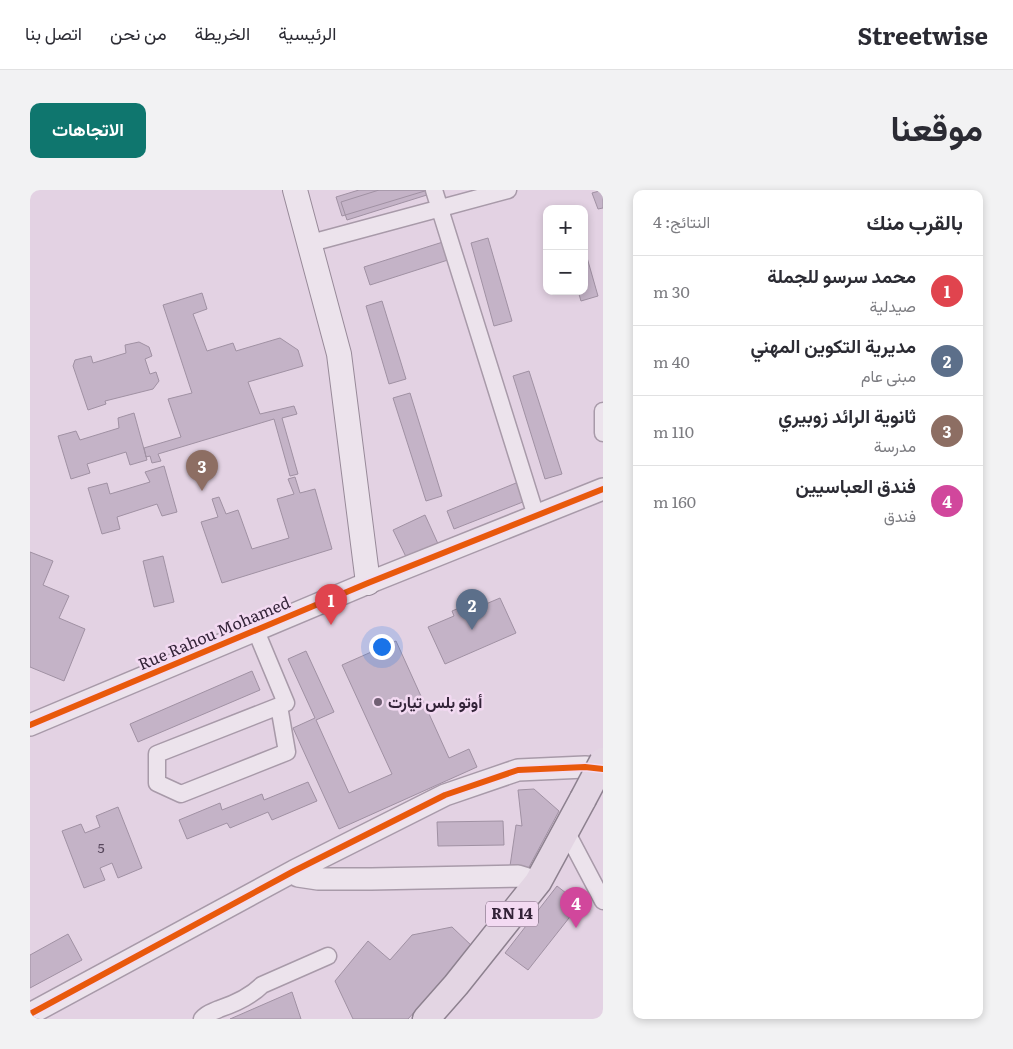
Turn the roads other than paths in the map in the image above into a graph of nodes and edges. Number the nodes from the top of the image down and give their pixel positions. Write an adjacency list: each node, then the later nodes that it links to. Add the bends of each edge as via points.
1 (295, 190): 5 (main road)
2 (434, 190): 4 (street)
3 (508, 190): 4 (street)
4 (440, 208): 5 (street); 9 (street)
5 (310, 243): 10 (main road, via 339,354)
6 (603, 411): 7 (street)
7 (603, 433)
8 (603, 489): 9 (street, Rue Rahou Mohamed)
9 (536, 516): 10 (street, Rue Rahou Mohamed)
10 (368, 583): 11 (street, Rue Rahou Mohamed)
11 (256, 631): 12 (street, via 286,703); 13 (street, Rue Rahou Mohamed)
12 (279, 706): 12 (street, via 157,754 157,784 181,794 287,752)
13 (30, 725)
14 (603, 761): 16 (main road, RN 14, bridge)
15 (603, 769): 17 (street, via 518,770 486,780 445,795)
16 (566, 831): 18 (main road, RN 14); 19 (street)
17 (294, 870): 18 (street, via 298,876 312,878 518,876); 21 (street)
18 (538, 882): 23 (main road, RN 14)
19 (603, 901)
20 (328, 956): 22 (street, via 262,985 255,992 208,1012)
21 (30, 1014)
22 (202, 1019)
23 (426, 1019)

